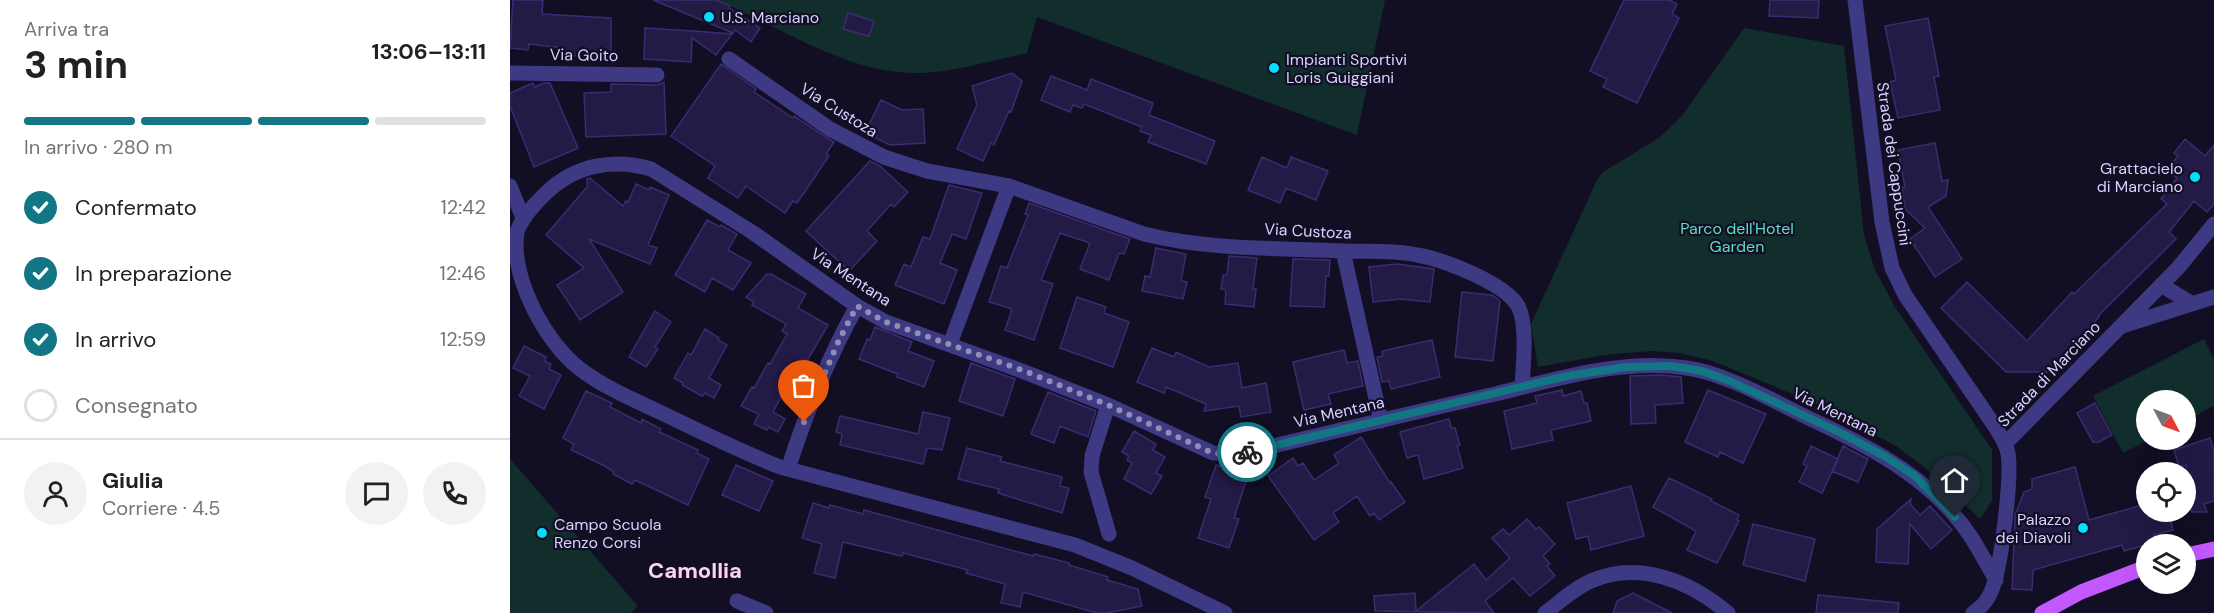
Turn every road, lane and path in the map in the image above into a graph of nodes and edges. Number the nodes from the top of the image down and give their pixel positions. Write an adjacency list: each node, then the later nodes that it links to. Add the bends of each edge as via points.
1 (1855, 0): 19 (street, Strada dei Cappuccini, via 1882,222 1892,268 1905,295)
2 (729, 59): 6 (street, Via Custoza, via 830,129 874,153 927,171)
3 (510, 73): 4 (street, Via Goito)
4 (657, 75)
5 (510, 186): 7 (street)
6 (1009, 186): 9 (street, Via Custoza, via 1160,238); 15 (street)
7 (523, 218): 13 (street, Via Mentana, via 549,190 580,170 610,163 639,165 659,172); 20 (street, Via Mentana, via 514,245 516,276 543,330 566,357 597,380 638,402)
8 (2214, 224): 10 (street, Strada di Marciano)
9 (1343, 250): 16 (street, Via Custoza, via 1419,255 1451,265 1507,293 1522,319); 18 (street)
10 (2161, 285): 12 (street); 14 (street, Strada di Marciano)
11 (2214, 297): 12 (street)
12 (2191, 303): 14 (street)
13 (857, 306): 15 (street, Via Mentana, via 886,322); 20 (street, via 823,376)
14 (2120, 327): 19 (street, Strada di Marciano)
15 (950, 344): 17 (street, Via Mentana)
16 (1522, 387): 18 (street, Via Mentana); 25 (street, Via Mentana, via 1635,366 1688,368 1722,378 1839,432 1915,476 1971,536)
17 (1108, 405): 18 (street, Via Mentana, via 1220,454 1239,454); 21 (street, via 1090,472)
18 (1381, 421)
19 (2005, 444): 25 (street, Strada di Marciano, via 2009,482)
20 (788, 469): 28 (street, Via Mentana, via 1075,545)
21 (1109, 534)
22 (2214, 549): 23 (main road)
23 (2196, 553)
24 (2136, 571): 32 (main road, via 2081,592)
25 (1996, 580): 31 (street, Strada di Marciano, via 1988,600)
26 (737, 601): 27 (street)
27 (766, 613)
28 (1225, 613)
29 (1545, 613): 30 (street, via 1591,581 1638,573 1681,583)
30 (1728, 613)
31 (1973, 613)
32 (2042, 613)

